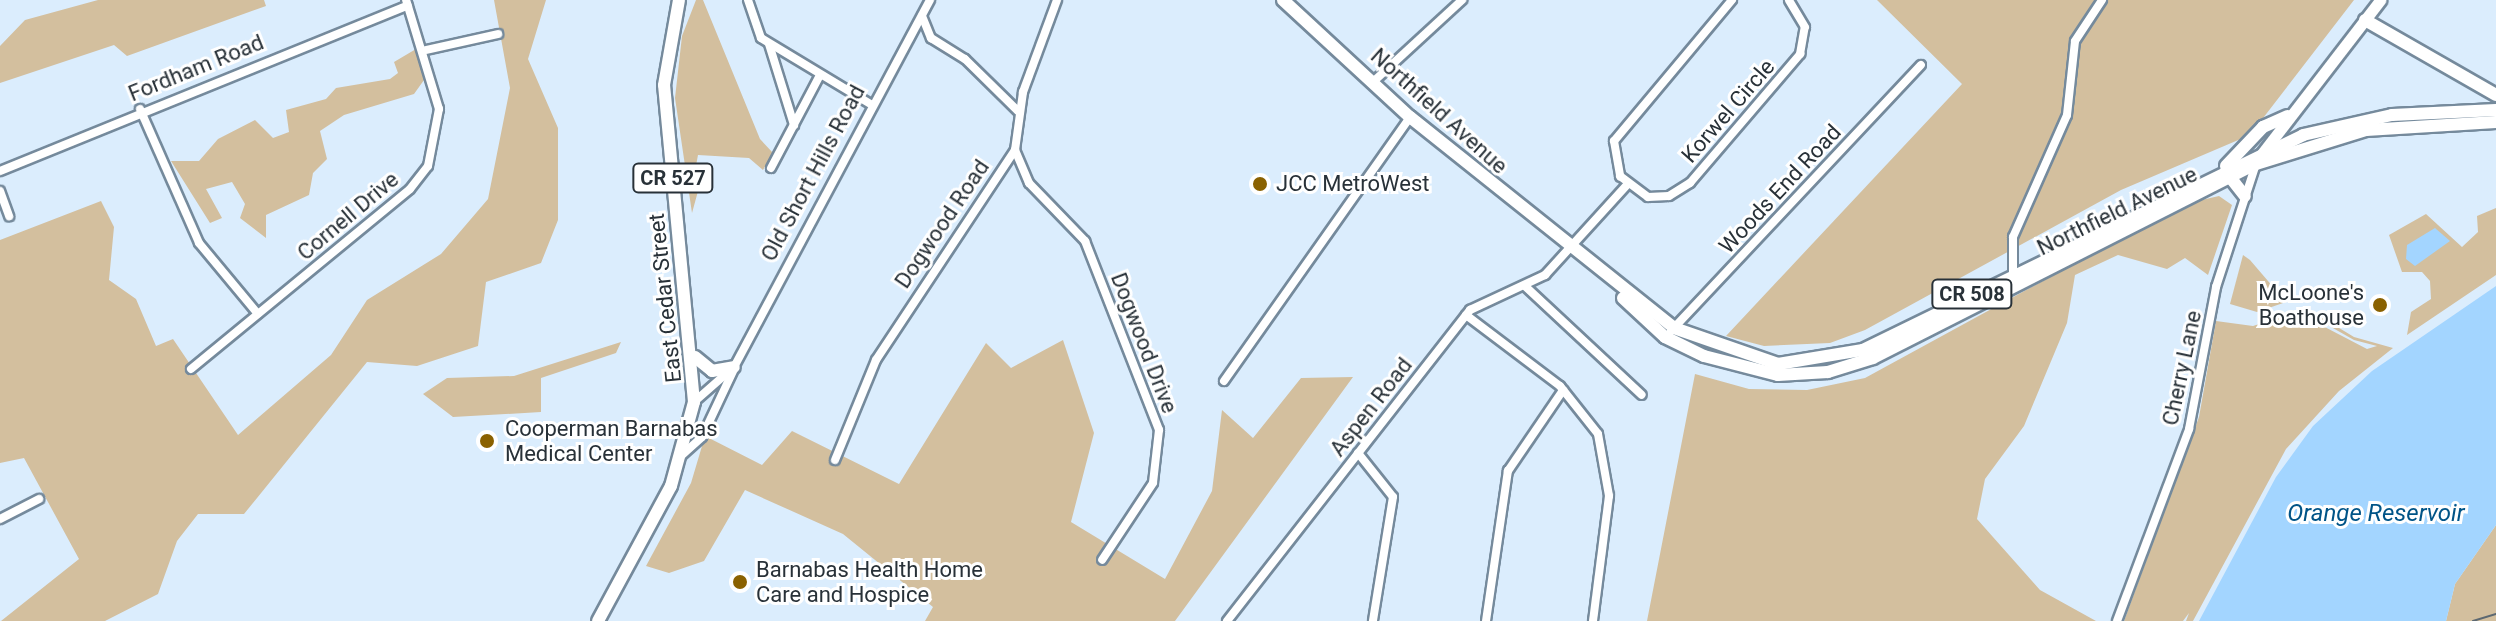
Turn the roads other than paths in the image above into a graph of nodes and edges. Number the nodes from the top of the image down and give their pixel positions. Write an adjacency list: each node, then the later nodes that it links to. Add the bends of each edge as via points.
1 (679, 0): 44 (main road, East Cedar Street / CR 527, via 664,85)
2 (748, 0): 15 (street)
3 (930, 0): 12 (street, Old Short Hills Road)
4 (1057, 0): 24 (street, Dogwood Road)
5 (1283, 0): 19 (main road, Northfield Avenue / CR 508)
6 (1462, 0): 19 (street)
7 (1732, 0): 34 (street, via 1614,141 1614,166)
8 (1789, 0): 34 (street, Korwel Circle, via 1805,27 1800,54 1690,183 1658,199)
9 (2102, 0): 39 (street, via 2075,41 2067,115 2013,237)
10 (2380, 0): 13 (main road)
11 (407, 2): 16 (street, Cornell Drive); 22 (street, Fordham Road)
12 (922, 15): 21 (street, Old Short Hills Road); 24 (street, via 931,38 965,59)
13 (2365, 20): 20 (main road); 25 (main road)
14 (498, 34): 16 (street)
15 (769, 44): 18 (street); 28 (street)
16 (426, 50): 41 (street, Cornell Drive, via 439,128 422,174)
17 (1921, 65): 43 (street, Woods End Road)
18 (820, 75): 21 (street); 28 (street)
19 (1374, 81): 26 (main road, Northfield Avenue / CR 508)
20 (2496, 95)
21 (872, 105): 45 (street, Old Short Hills Road)
22 (140, 109): 32 (street, Fordham Road); 41 (street, via 199,243)
23 (2496, 110): 30 (main road, Northfield Avenue / CR 508, via 2366,119)
24 (1018, 111): 29 (street, Dogwood Road)
25 (2288, 116): 30 (main road); 33 (main road, via 2263,127)
26 (1410, 117): 38 (main road, Northfield Avenue / CR 508); 47 (street, via 1382,164)
27 (2496, 122): 30 (main road, Northfield Avenue / CR 508, via 2366,130)
28 (794, 125): 31 (street)
29 (1015, 150): 53 (street, Dogwood Road, via 876,360); 56 (street, Dogwood Drive, via 1029,183 1085,241 1159,430 1153,483)
30 (2258, 158): 33 (main road, Northfield Avenue / CR 508); 36 (street, Cherry Lane)
31 (771, 168)
32 (0, 171)
33 (2225, 174): 36 (main road); 39 (main road, Northfield Avenue / CR 508); 43 (main road, Northfield Avenue / CR 508, via 1873,358 1828,372 1745,369)
34 (1627, 185): 38 (street)
35 (0, 191): 37 (street)
36 (2245, 196): 62 (street, Cherry Lane, via 2216,287 2189,429)
37 (9, 216)
38 (1570, 249): 40 (street, Aspen Road); 43 (main road, Northfield Avenue / CR 508)
39 (2013, 273): 43 (main road, Northfield Avenue / CR 508, via 1863,350 1810,363 1751,360)
40 (1526, 287): 42 (street, Aspen Road, via 1490,297); 49 (street)
41 (258, 314): 46 (street, Cornell Drive)
42 (1466, 315): 48 (street); 51 (street, Aspen Road)
43 (1669, 332)
44 (695, 357): 45 (main road, via 712,371); 50 (main road, East Cedar Street / CR 527)
45 (734, 367): 50 (street, Old Short Hills Road); 52 (street, Old Short Hills Road, via 702,437)
46 (191, 369)
47 (1224, 381)
48 (1563, 390): 60 (street, via 1508,471); 61 (street, via 1589,417 1609,475)
49 (1642, 395)
50 (694, 402): 52 (main road, Old Short Hills Road / CR 527)
51 (1358, 453): 58 (street, Aspen Road); 59 (street, via 1393,497)
52 (682, 455): 57 (main road, Old Short Hills Road / CR 527)
53 (835, 460)
54 (39, 499): 55 (street)
55 (0, 519)
56 (1102, 560)
57 (598, 621)
58 (1227, 621)
59 (1373, 621)
60 (1486, 621)
61 (1593, 621)
62 (2117, 621)

